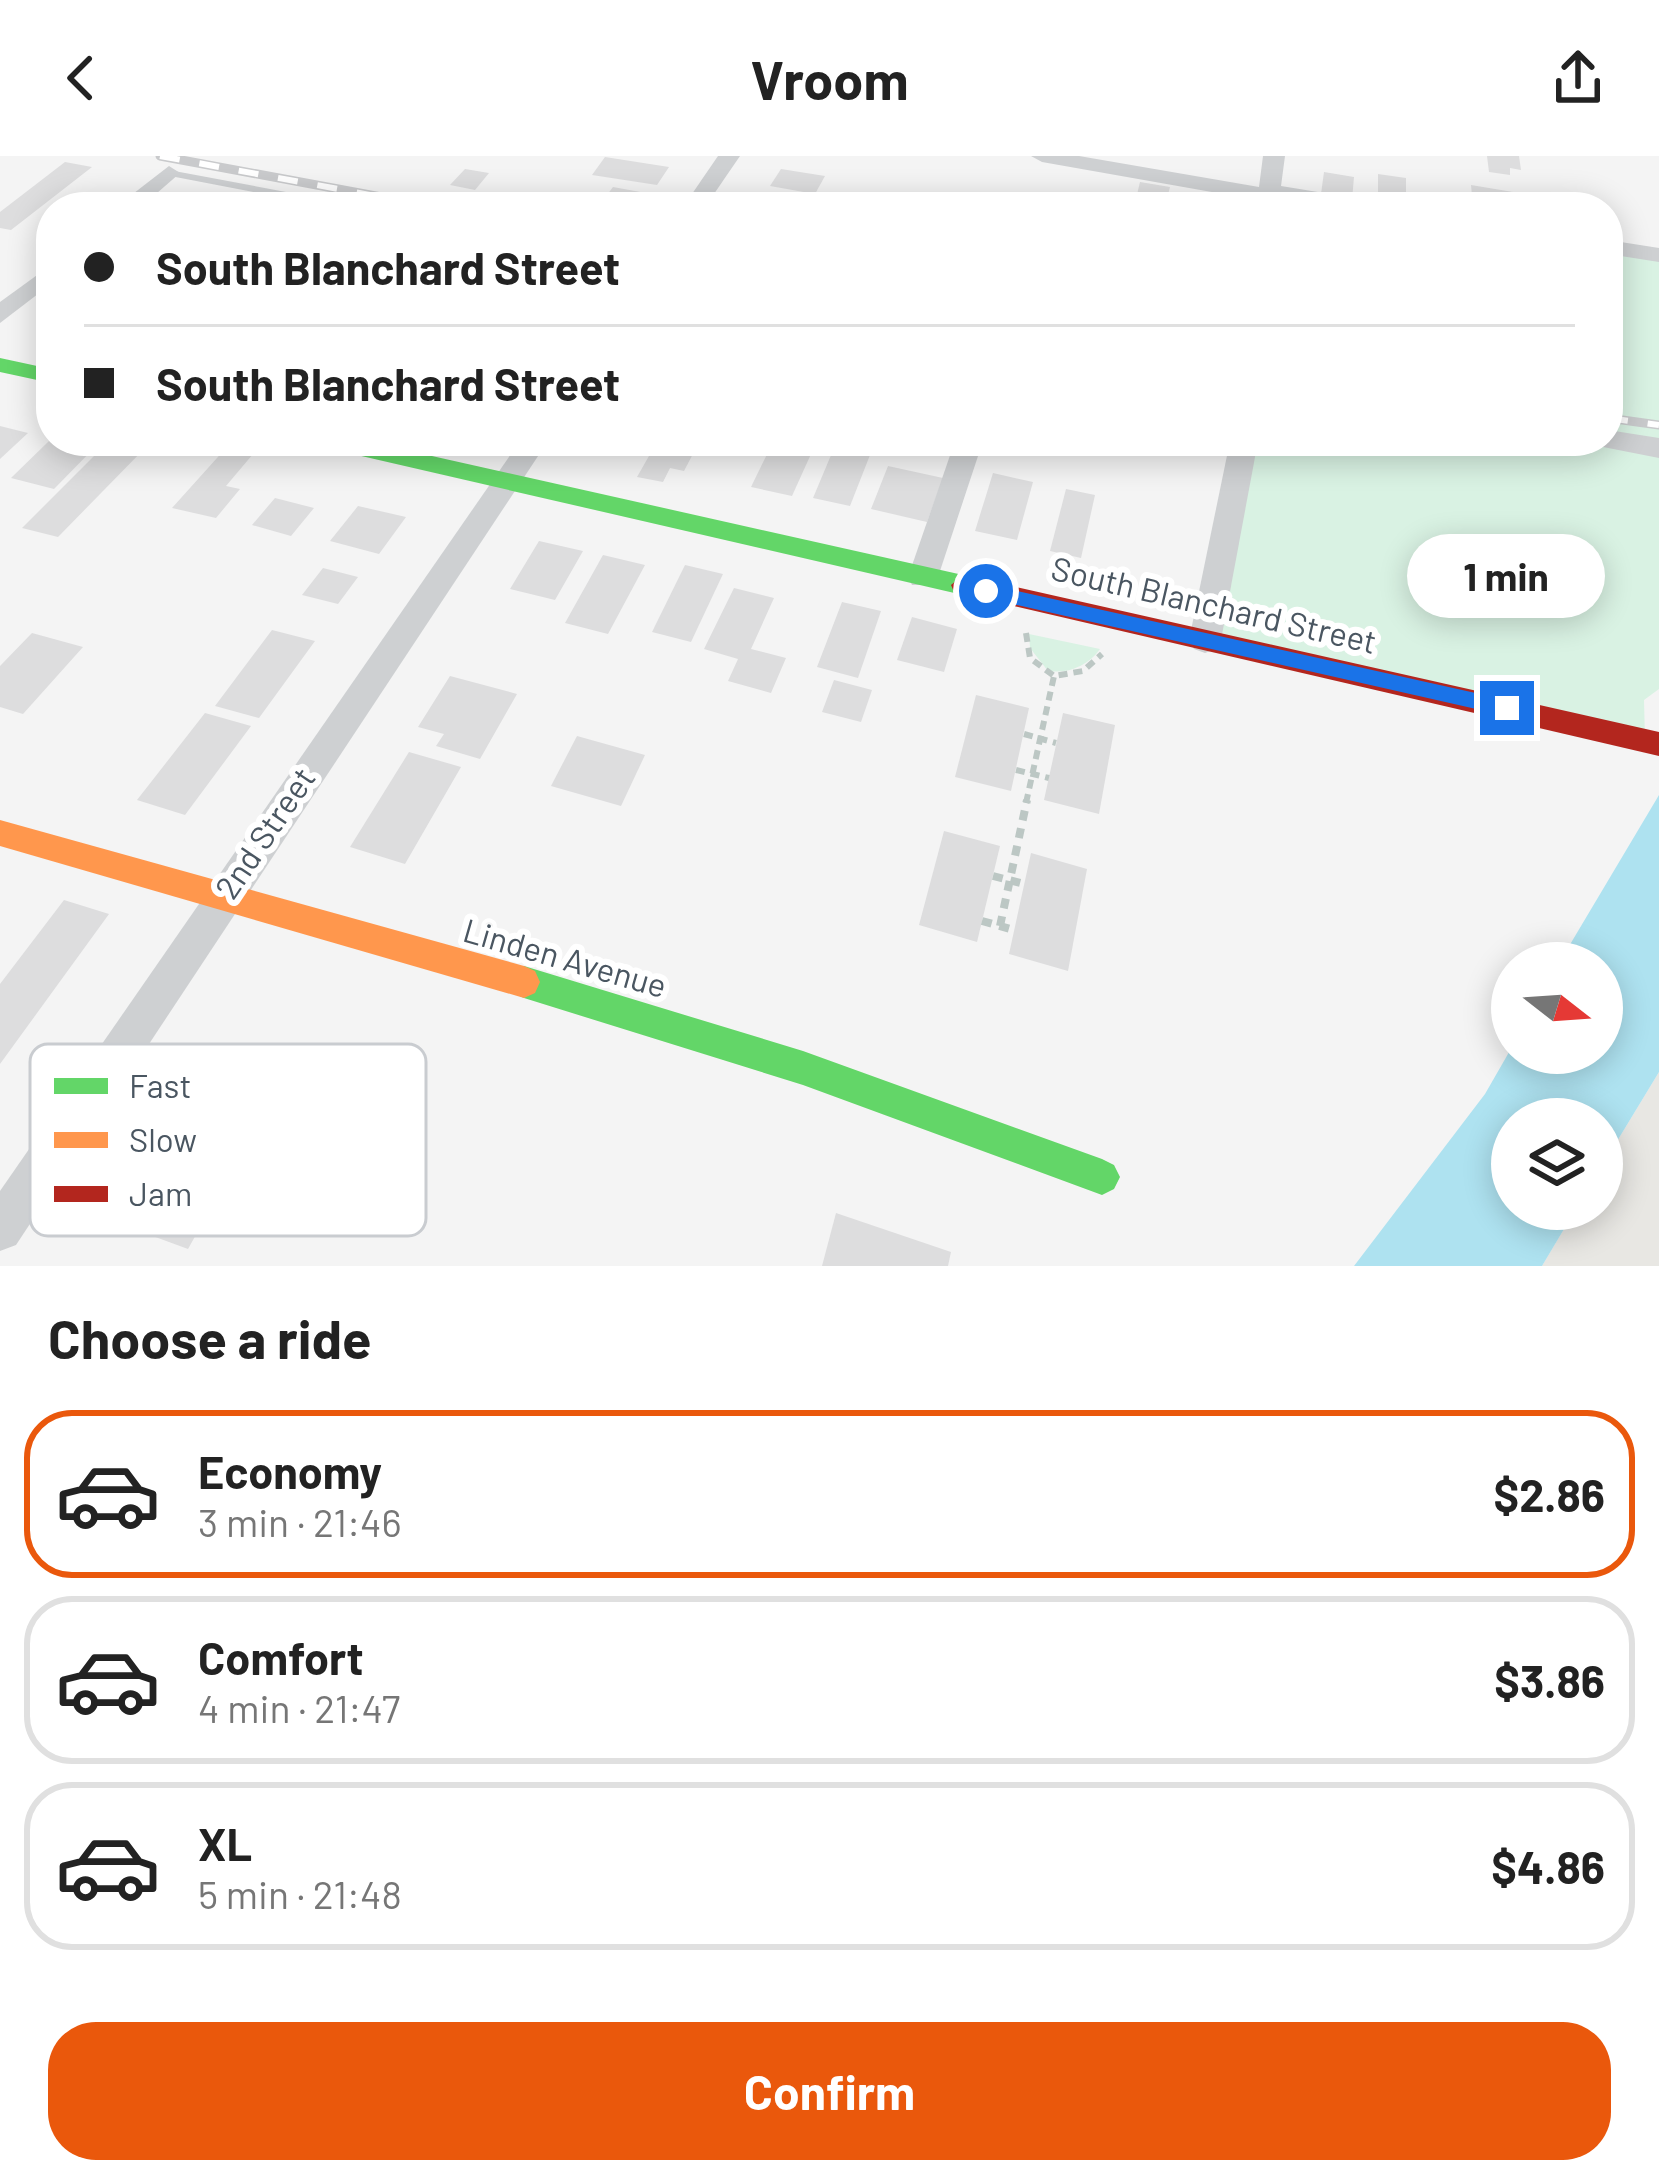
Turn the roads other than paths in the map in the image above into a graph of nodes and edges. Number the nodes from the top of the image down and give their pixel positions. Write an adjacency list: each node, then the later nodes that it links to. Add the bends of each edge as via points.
1 (729, 156): 7 (street)
2 (1042, 156): 8 (street)
3 (1274, 156): 9 (street)
4 (169, 173): 5 (street); 6 (lane)
5 (146, 192)
6 (270, 192)
7 (704, 192)
8 (1236, 192)
9 (1269, 192)
10 (1623, 249): 11 (street)
11 (1659, 255)
12 (36, 285): 13 (street)
13 (0, 315)
14 (0, 365): 15 (street)
15 (36, 373)
16 (1623, 442): 17 (street)
17 (1659, 448)
18 (396, 456): 22 (street, South Blanchard Street)
19 (524, 456): 22 (street, 2nd Street)
20 (964, 456): 23 (street)
21 (1241, 456): 24 (street)
22 (507, 482): 23 (street, South Blanchard Street); 27 (street, 2nd Street)
23 (923, 577): 24 (street, South Blanchard Street)
24 (1205, 640): 25 (street, South Blanchard Street)
25 (1652, 742)
26 (0, 833): 27 (street, Linden Avenue)
27 (220, 898): 28 (street, 2nd Street); 29 (street, Linden Avenue, via 625,1011 905,1102)
28 (123, 1044)
29 (1102, 1177)
30 (30, 1184): 31 (street, 2nd Street)
31 (0, 1229)

